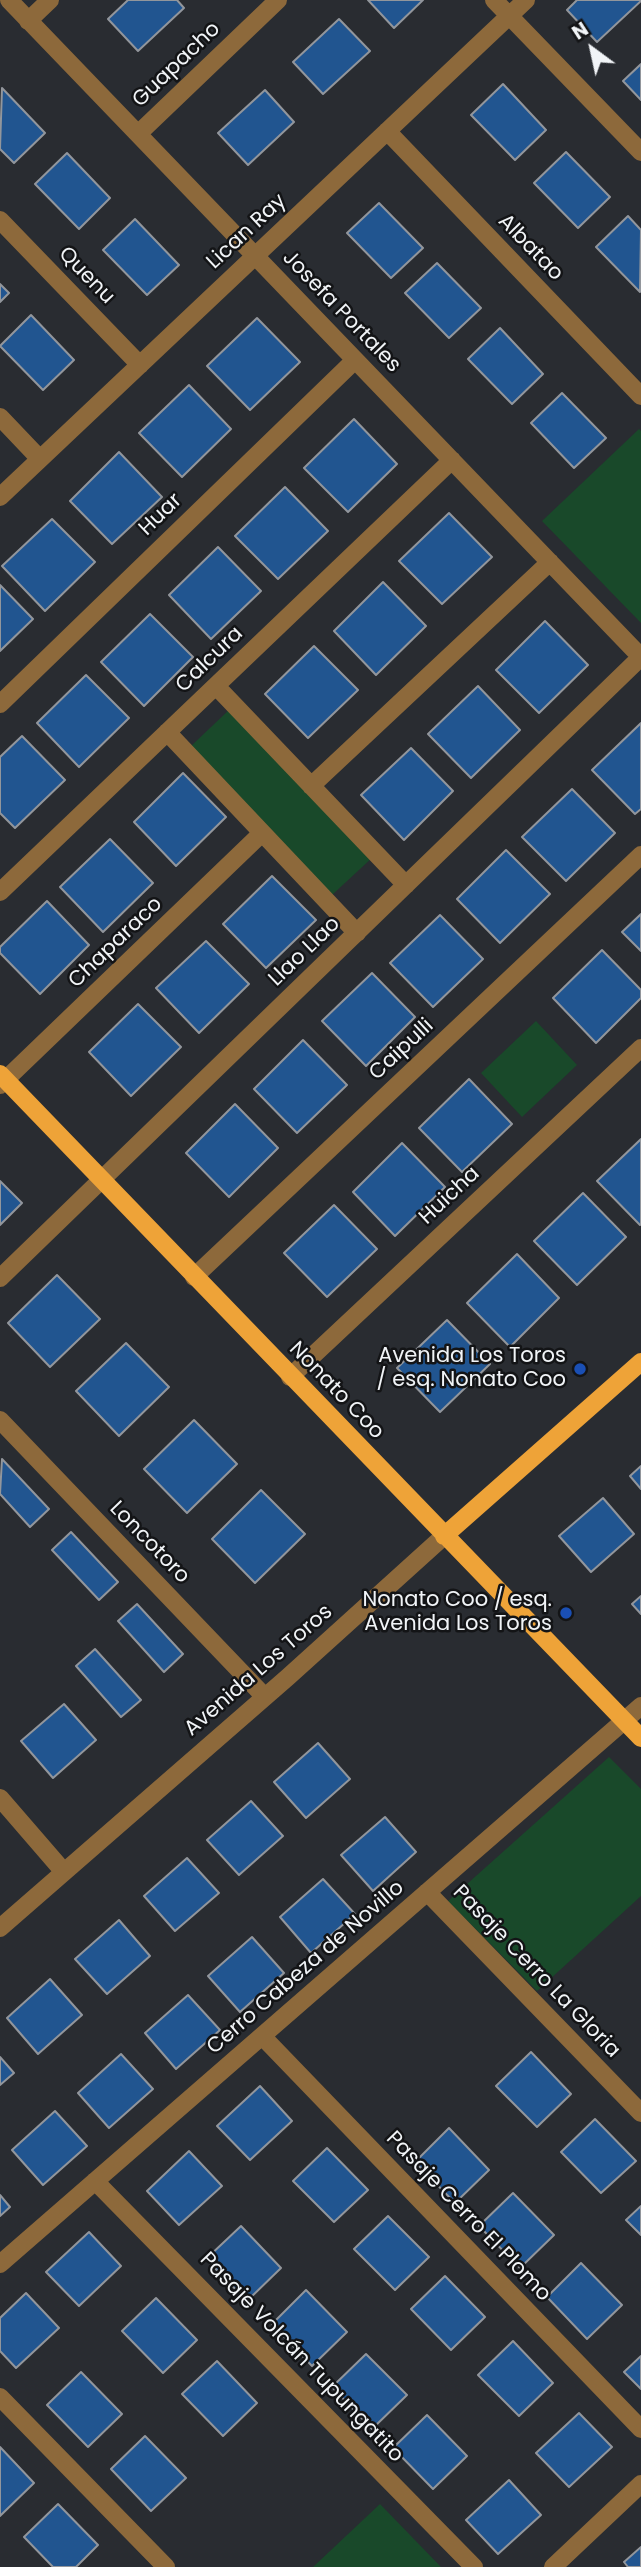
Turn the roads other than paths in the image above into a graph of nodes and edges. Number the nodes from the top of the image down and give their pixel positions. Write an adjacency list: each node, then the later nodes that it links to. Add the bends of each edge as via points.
1 (9, 0): 7 (street, Josefa Portales)
2 (50, 0): 7 (street)
3 (278, 0): 9 (street, Guapacho)
4 (494, 0): 6 (street)
5 (526, 0): 6 (street, Lican Ray)
6 (509, 15): 8 (street, Lican Ray); 10 (street)
7 (28, 20): 9 (street, Josefa Portales)
8 (387, 131): 12 (street, Lican Ray); 15 (street, Albatao)
9 (138, 134): 12 (street, Josefa Portales)
10 (641, 152)
11 (0, 220): 14 (street, Quenu)
12 (255, 255): 13 (street, Josefa Portales); 14 (street, Lican Ray)
13 (355, 360): 18 (street, Josefa Portales); 23 (street, Huar)
14 (140, 365): 17 (street, Lican Ray)
15 (641, 396)
16 (0, 417): 17 (street)
17 (40, 459): 19 (street, Lican Ray)
18 (452, 460): 20 (street, Josefa Portales); 22 (street, Calcura)
19 (0, 497)
20 (550, 562): 21 (street, Josefa Portales); 25 (street)
21 (641, 657): 28 (street, Llao Llao)
22 (216, 686): 24 (street, Calcura); 25 (street)
23 (0, 704)
24 (167, 732): 26 (street); 29 (street, Calcura)
25 (311, 786): 28 (street)
26 (262, 833): 30 (street); 32 (street, Chaparaco)
27 (641, 855): 34 (street, Caipulli)
28 (405, 885): 30 (street, Llao Llao)
29 (0, 892)
30 (357, 933): 33 (street, Llao Llao)
31 (641, 1048): 37 (street, Huicha)
32 (2, 1080): 33 (main road, Nonato Coo)
33 (102, 1180): 34 (main road, Nonato Coo); 35 (street, Llao Llao)
34 (194, 1277): 37 (main road, Nonato Coo)
35 (0, 1278)
36 (641, 1363): 39 (main road, Avenida Los Toros)
37 (290, 1377): 39 (main road, Nonato Coo)
38 (0, 1420): 40 (street, Loncotoro)
39 (444, 1536): 40 (street, Avenida Los Toros); 42 (main road, Nonato Coo)
40 (265, 1697): 45 (street, Avenida Los Toros)
41 (641, 1706): 42 (street, Cerro Cabeza de Novillo)
42 (624, 1721): 43 (main road, Nonato Coo); 46 (street, Cerro Cabeza de Novillo)
43 (641, 1738)
44 (0, 1798): 45 (street)
45 (64, 1872): 47 (street, Avenida Los Toros)
46 (427, 1892): 48 (street, Cerro Cabeza de Novillo); 49 (street, Pasaje Cerro La Gloria)
47 (0, 1928)
48 (262, 2036): 50 (street, Cerro Cabeza de Novillo); 53 (street, Pasaje Cerro El Plomo)
49 (641, 2113)
50 (95, 2181): 51 (street, Cerro Cabeza de Novillo); 56 (street, Pasaje Volcán Tupungatito)
51 (0, 2264)
52 (0, 2397): 55 (street)
53 (641, 2429)
54 (641, 2484): 57 (street)
55 (166, 2567)
56 (474, 2567)
57 (553, 2567)

